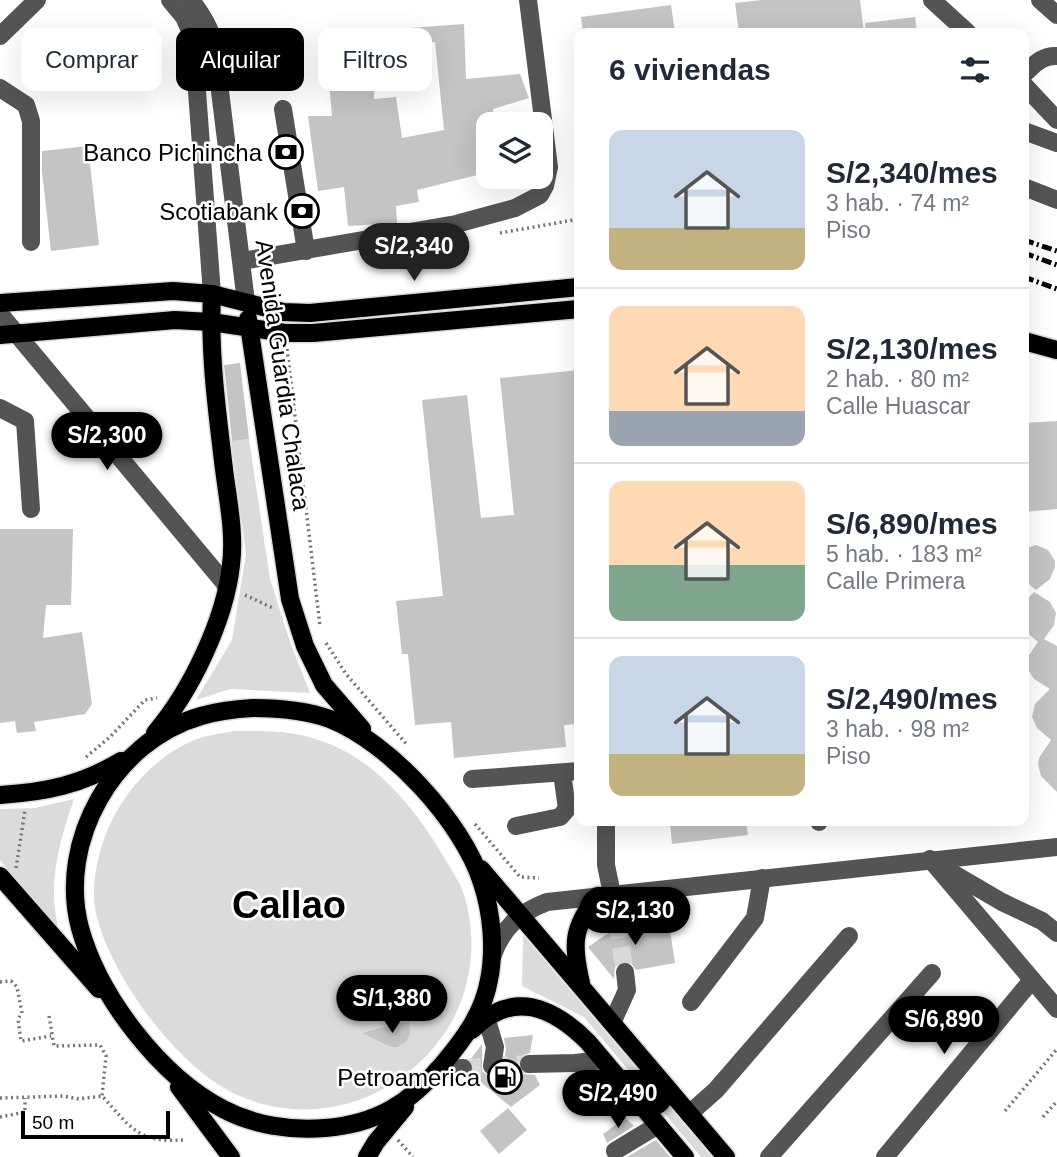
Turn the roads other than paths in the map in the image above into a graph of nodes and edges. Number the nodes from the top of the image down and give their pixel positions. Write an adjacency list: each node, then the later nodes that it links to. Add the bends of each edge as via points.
1 (37, 0): 11 (street)
2 (170, 0): 8 (street)
3 (191, 0): 9 (street, Avenida Guardia Chalaca)
4 (528, 0): 27 (street, via 549,167 540,195 515,208 456,224)
5 (932, 0): 10 (street)
6 (1040, 0): 7 (street)
7 (1057, 15)
8 (188, 28)
9 (210, 28)
10 (963, 28)
11 (0, 36)
12 (1057, 56): 13 (street, via 1046,56)
13 (1029, 70)
14 (0, 88): 26 (street, via 26,105 31,121)
15 (1029, 90): 19 (street)
16 (198, 91): 24 (street)
17 (220, 91): 22 (street, Avenida Guardia Chalaca)
18 (283, 109): 27 (street)
19 (1055, 116)
20 (1029, 133): 21 (street)
21 (1057, 143)
22 (232, 188): 24 (street); 28 (street, Avenida Guardia Chalaca)
23 (1029, 189): 25 (street)
24 (206, 190): 30 (street)
25 (1057, 200)
26 (32, 242)
27 (306, 251): 28 (street)
28 (242, 261): 31 (street, Avenida Guardia Chalaca)
29 (574, 287): 31 (main road, via 310,313 283,312)
30 (212, 294): 31 (main road); 32 (main road, via 146,291); 35 (main road)
31 (246, 302): 36 (main road, Avenida Guardia Chalaca)
32 (0, 303)
33 (574, 309): 36 (main road, via 313,333)
34 (0, 314): 37 (street)
35 (211, 322): 36 (main road); 37 (main road, via 168,320); 42 (main road, via 212,368 232,532)
36 (249, 328): 43 (main road, Avenida Guardia Chalaca, via 286,573 305,646 324,685)
37 (8, 334): 42 (street)
38 (1029, 342): 39 (main road)
39 (1057, 350)
40 (0, 408): 41 (street, via 25,421)
41 (31, 509)
42 (227, 586): 44 (main road, via 210,639 183,693)
43 (379, 746): 44 (main road, via 331,720 302,711 253,708 199,716); 51 (main road, via 428,796)
44 (142, 748): 47 (main road, via 68,786); 67 (main road, via 115,774 99,798 84,831 76,874 86,945)
45 (570, 772): 46 (street); 48 (street, via 566,812)
46 (472, 779)
47 (0, 795)
48 (516, 826)
49 (606, 826): 55 (street)
50 (1057, 847): 52 (street)
51 (470, 856): 56 (main road); 59 (main road, via 482,882)
52 (930, 859): 54 (street); 57 (street); 62 (street)
53 (7, 877): 67 (main road)
54 (762, 878): 55 (street); 64 (street, via 755,918)
55 (605, 895): 56 (street, via 547,902); 63 (main road, via 587,908 575,939)
56 (520, 915): 59 (street, via 498,941); 63 (main road)
57 (1057, 933)
58 (849, 936): 77 (street, via 716,1090)
59 (492, 957): 69 (main road, via 483,1003)
60 (625, 972): 68 (street, via 627,990)
61 (932, 973): 84 (street)
62 (1032, 980): 65 (street); 85 (street)
63 (582, 987): 68 (main road)
64 (691, 1002)
65 (1057, 1009)
66 (486, 1017): 69 (main road); 71 (main road, via 516,1006 542,1010 572,1026); 73 (street, via 494,1038)
67 (126, 1020): 70 (main road)
68 (612, 1023): 77 (main road)
69 (456, 1048): 75 (main road)
70 (154, 1052): 76 (main road, via 205,1099 250,1121 275,1126 348,1125 377,1117); 80 (main road)
71 (603, 1060): 72 (street); 78 (main road)
72 (529, 1064)
73 (492, 1066)
74 (463, 1068): 75 (street)
75 (437, 1070): 76 (main road)
76 (421, 1089): 81 (main road)
77 (689, 1114): 83 (main road)
78 (658, 1125): 79 (street); 82 (main road)
79 (615, 1151)
80 (229, 1155)
81 (367, 1157)
82 (685, 1157)
83 (726, 1157)
84 (769, 1157)
85 (885, 1157)

